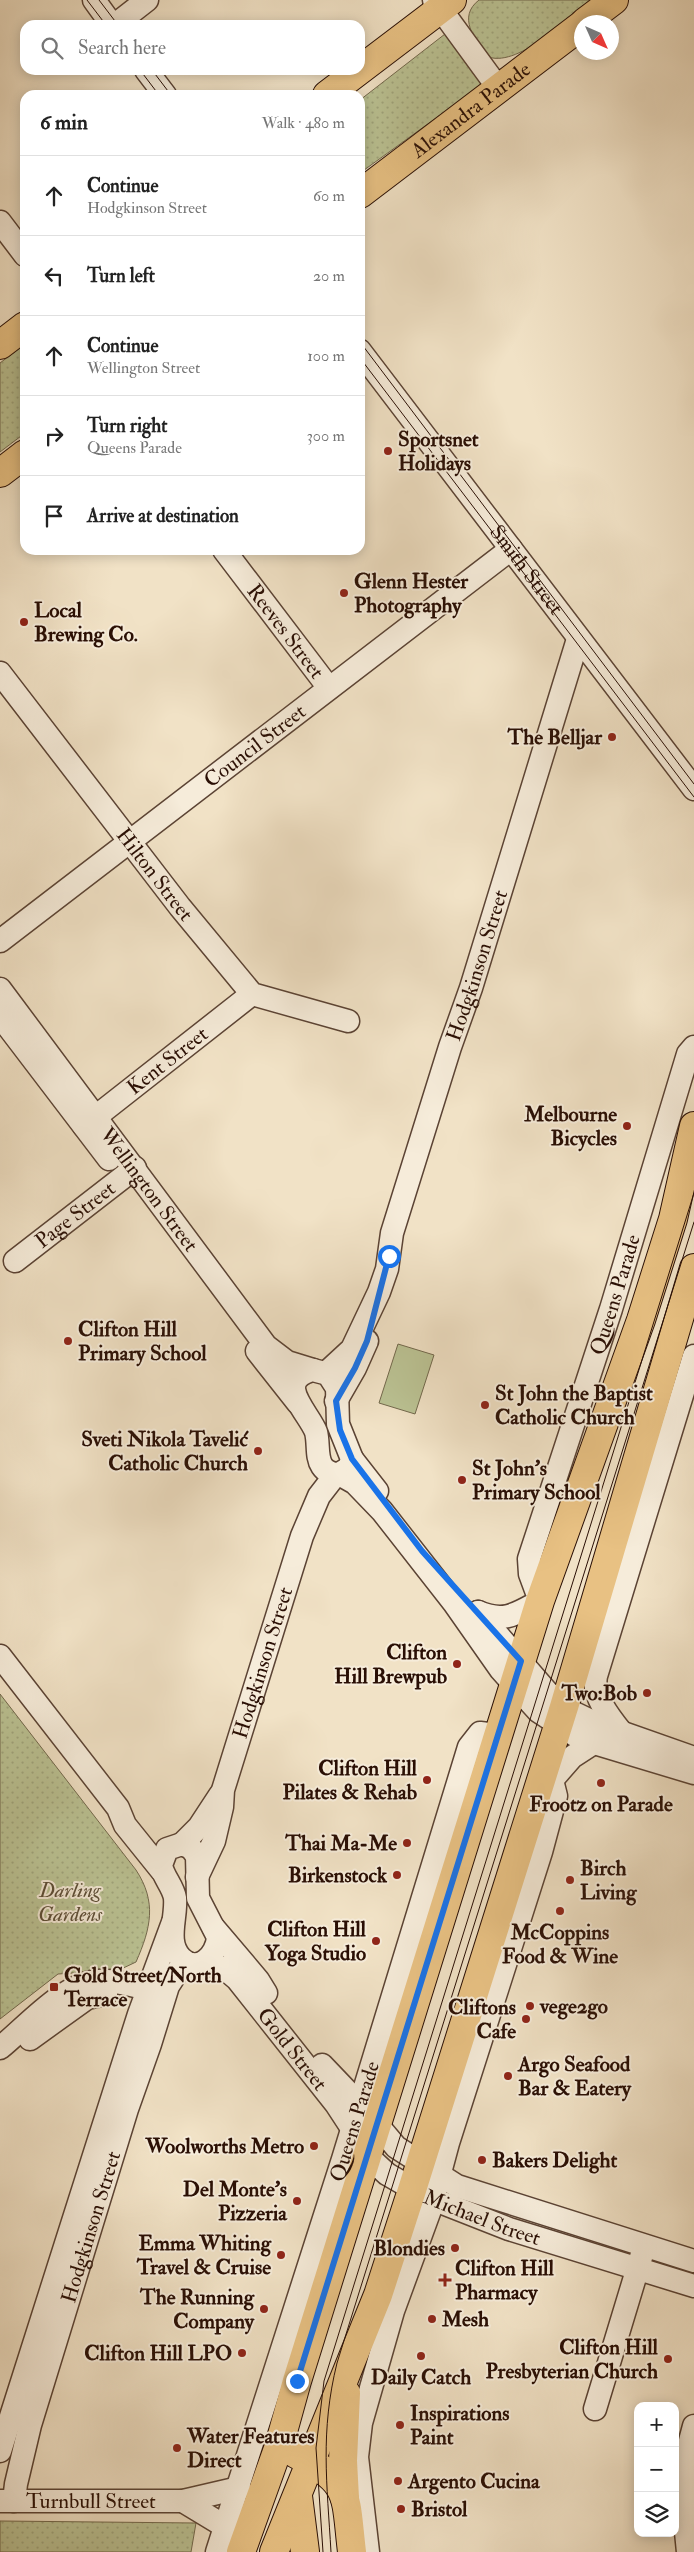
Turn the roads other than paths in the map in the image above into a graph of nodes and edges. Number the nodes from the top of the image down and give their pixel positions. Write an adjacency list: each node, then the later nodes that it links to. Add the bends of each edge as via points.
1 (94, 0): 6 (street)
2 (147, 0): 7 (street)
3 (614, 0): 5 (main road)
4 (442, 3): 9 (main road); 12 (street)
5 (594, 15)
6 (110, 20)
7 (121, 20)
8 (574, 31): 12 (main road, Alexandra Parade)
9 (365, 65)
10 (150, 75): 13 (street)
11 (353, 75): 14 (main road)
12 (499, 89): 15 (main road, Alexandra Parade)
13 (161, 90)
14 (334, 90)
15 (365, 190)
16 (0, 222): 17 (street)
17 (20, 248)
18 (20, 330): 19 (main road)
19 (0, 345)
20 (365, 358): 23 (street, Smith Street)
21 (20, 458): 22 (main road)
22 (0, 473)
23 (511, 549): 25 (street, Smith Street); 27 (street, Council Street)
24 (228, 555): 27 (street, Reeves Street)
25 (578, 639): 28 (street, Smith Street); 41 (street, Hodgkinson Street, via 472,988 450,1047 392,1233 387,1269)
26 (0, 672): 29 (street, Hilton Street)
27 (329, 688): 29 (street, Council Street)
28 (694, 789)
29 (129, 842): 30 (street, Council Street); 32 (street, Hilton Street)
30 (0, 941)
31 (0, 989): 36 (street, Wellington Street)
32 (252, 994): 34 (street); 36 (street, Kent Street)
33 (0, 1016): 36 (street, Wellington Street)
34 (348, 1021)
35 (694, 1047): 49 (street, Queens Parade, via 688,1054 611,1309 529,1560 530,1574)
36 (90, 1121): 38 (street, Wellington Street)
37 (694, 1126): 49 (main road, Queens Parade, via 673,1219 641,1320)
38 (129, 1172): 39 (street, Page Street); 43 (street, Wellington Street, via 266,1346 287,1362); 45 (street, Wellington Street)
39 (15, 1261)
40 (694, 1268): 53 (main road)
41 (379, 1292): 43 (street, Hodgkinson Street, via 352,1349); 44 (street, Hodgkinson Street, via 364,1348)
42 (694, 1356): 54 (street, via 596,1676 596,1688)
43 (319, 1371): 44 (street, via 335,1385); 45 (street, Hodgkinson Street, via 304,1374 295,1384)
44 (336, 1401): 47 (street)
45 (298, 1403): 46 (street, Wellington Street, via 315,1432)
46 (319, 1454): 47 (street, via 322,1467); 48 (street, Hodgkinson Street, via 308,1493)
47 (342, 1469): 48 (street, Hodgkinson Street, via 320,1496); 50 (street); 52 (street, via 382,1511 454,1603)
48 (302, 1536): 60 (street, Hodgkinson Street)
49 (540, 1602): 50 (street, via 506,1617); 52 (main road, Queens Parade)
50 (478, 1612): 52 (street)
51 (0, 1656): 61 (street)
52 (518, 1673): 53 (street, via 540,1684); 55 (main road, Queens Parade)
53 (560, 1716): 54 (street, via 585,1719); 56 (street, via 578,1738); 58 (main road)
54 (622, 1733): 57 (street)
55 (497, 1734): 71 (street, Queens Parade, via 480,1733 468,1747); 72 (main road, Queens Parade)
56 (592, 1744): 58 (street); 59 (street)
57 (694, 1758)
58 (549, 1773): 74 (main road)
59 (694, 1773)
60 (223, 1790): 62 (street, Hodgkinson Street, via 199,1827); 64 (street, Hodgkinson Street, via 214,1841)
61 (118, 1808): 62 (street, via 133,1816 158,1840); 63 (street, via 125,1825)
62 (177, 1845): 63 (street, Hodgkinson Street, via 163,1856); 64 (street, via 191,1848 197,1856)
63 (162, 1871): 65 (street, via 174,1897)
64 (197, 1877): 66 (street, via 200,1902)
65 (173, 1922): 67 (street, via 176,1950 183,1960); 68 (street, Hodgkinson Street)
66 (214, 1928): 67 (street, Hodgkinson Street, via 218,1937 216,1950 210,1958); 71 (street, Gold Street, via 260,1982 275,2011 300,2043)
67 (196, 1964): 68 (street, Hodgkinson Street, via 182,1967); 72 (street, Gold Street, via 218,1966 233,1974)
68 (150, 1999): 69 (street, via 105,1981 79,1986); 70 (street, via 92,1995); 89 (street, Hodgkinson Street); 94 (street, Hodgkinson Street, via 16,2484)
69 (0, 2048)
70 (0, 2062)
71 (360, 2104): 72 (street, Gold Street)
72 (365, 2126): 73 (main road, Queens Parade); 74 (street, Michael Street); 79 (street, Queens Parade)
73 (368, 2154): 75 (street, Michael Street, via 382,2171); 79 (main road, Queens Parade)
74 (430, 2169): 75 (main road); 76 (street, Michael Street, via 464,2190)
75 (422, 2194): 77 (street, Michael Street); 82 (main road)
76 (553, 2217): 77 (street); 78 (street, Michael Street)
77 (545, 2240): 81 (street, Michael Street)
78 (644, 2246): 80 (street, Michael Street); 81 (street)
79 (324, 2257): 86 (street, Queens Parade); 86 (main road, Queens Parade, via 297,2381)
80 (694, 2261)
81 (637, 2269): 83 (street, Michael Street); 85 (street)
82 (392, 2284): 84 (main road); 102 (street, via 358,2438 357,2457)
83 (694, 2286)
84 (347, 2374): 90 (main road); 93 (main road)
85 (595, 2409)
86 (275, 2414): 88 (main road, Queens Parade); 91 (street, Queens Parade)
87 (694, 2426): 103 (street, via 682,2475)
88 (279, 2446): 90 (main road); 92 (main road); 98 (main road, Queens Parade)
89 (0, 2451)
90 (311, 2462): 92 (main road); 93 (main road, via 334,2478)
91 (239, 2488): 95 (street, Turnbull Street); 96 (street, Queens Parade)
92 (298, 2494): 99 (main road); 100 (main road)
93 (346, 2499): 101 (main road)
94 (7, 2501): 95 (street, Turnbull Street)
95 (183, 2502): 96 (street, Turnbull Street)
96 (226, 2527): 97 (street, Queens Parade)
97 (217, 2552)
98 (241, 2552)
99 (274, 2552)
100 (305, 2552)
101 (352, 2552)
102 (368, 2552)
103 (688, 2552)

